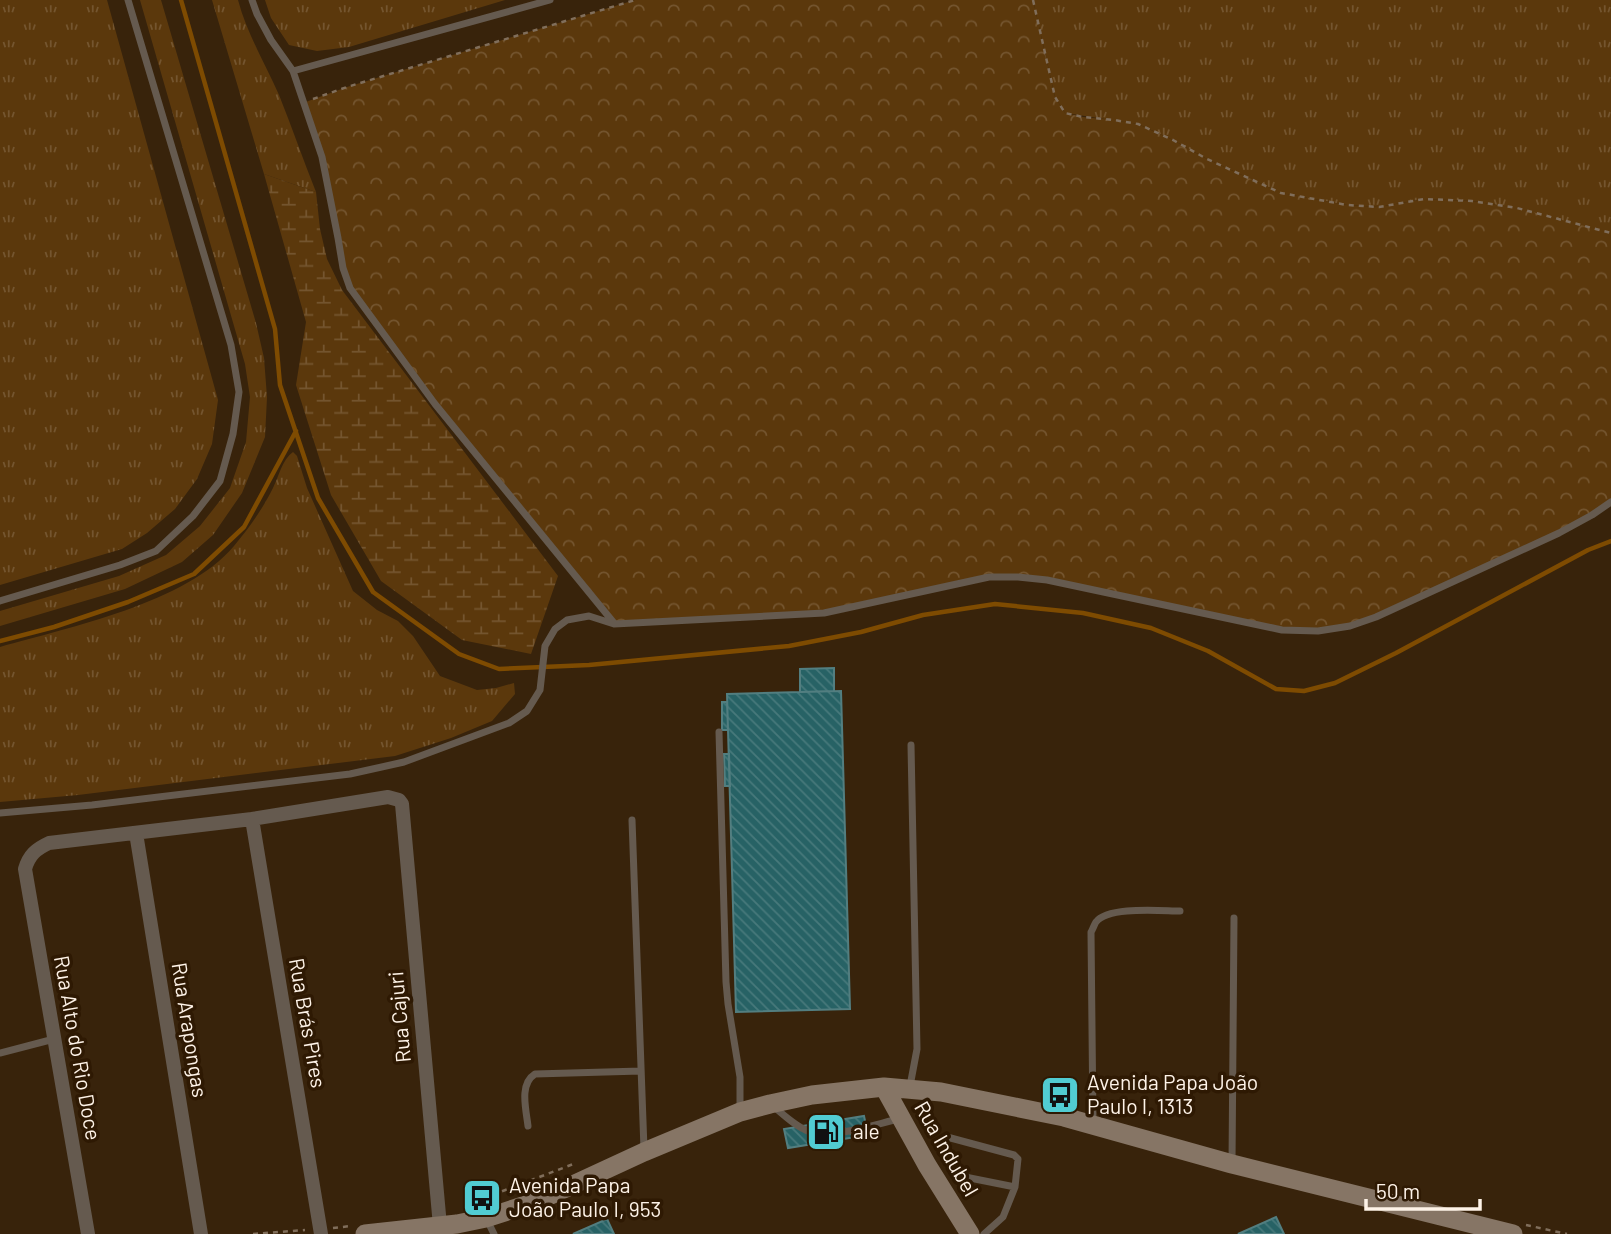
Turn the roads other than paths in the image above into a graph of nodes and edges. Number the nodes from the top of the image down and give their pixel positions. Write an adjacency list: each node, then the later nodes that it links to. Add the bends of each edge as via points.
1 (128, 0): 6 (lane, via 231,345 239,392 233,434 220,481 193,516 156,551)
2 (252, 0): 4 (lane, via 271,40)
3 (550, 0): 4 (lane)
4 (293, 71): 7 (lane, via 322,157 350,288 435,404)
5 (1611, 502): 7 (lane, via 1559,533 1376,617 1318,631 1282,630 1017,577 989,577 824,613)
6 (0, 600)
7 (614, 624): 10 (lane, via 589,617 567,620 545,646 540,690 527,711 509,723 404,762 349,774)
8 (719, 732): 22 (lane, via 727,1004 740,1077)
9 (911, 745): 20 (lane, via 917,1049)
10 (0, 813)
11 (252, 819): 13 (street); 32 (street, Rua Cajuri, via 388,797 402,804); 35 (street, Rua Brás Pires)
12 (632, 820): 18 (lane)
13 (136, 833): 16 (street, Rua Alto do Rio Doce, via 49,843 31,855 25,869); 34 (street, Rua Arapongas)
14 (1180, 911): 24 (lane, via 1117,912 1096,922 1091,932)
15 (1234, 918): 28 (lane)
16 (54, 1039): 17 (lane); 33 (street, Rua Alto do Rio Doce)
17 (0, 1053)
18 (641, 1071): 25 (lane, via 535,1074 525,1086); 27 (lane)
19 (884, 1087): 20 (main road); 21 (main road); 23 (main road, Rua Indubel)
20 (909, 1088): 24 (main road)
21 (769, 1104): 22 (main road); 23 (lane, via 810,1132 846,1131)
22 (740, 1112): 27 (main road)
23 (902, 1118): 37 (main road, Rua Indubel)
24 (1093, 1124): 28 (main road)
25 (528, 1126)
26 (947, 1137): 30 (lane, via 1014,1155)
27 (644, 1152): 31 (main road)
28 (1233, 1164): 39 (main road)
29 (965, 1177): 30 (lane)
30 (1015, 1187): 38 (lane, via 1003,1217)
31 (490, 1226): 32 (main road)
32 (445, 1228): 36 (main road)
33 (88, 1234)
34 (201, 1234)
35 (321, 1234)
36 (365, 1234)
37 (970, 1234)
38 (984, 1234)
39 (1513, 1234)

